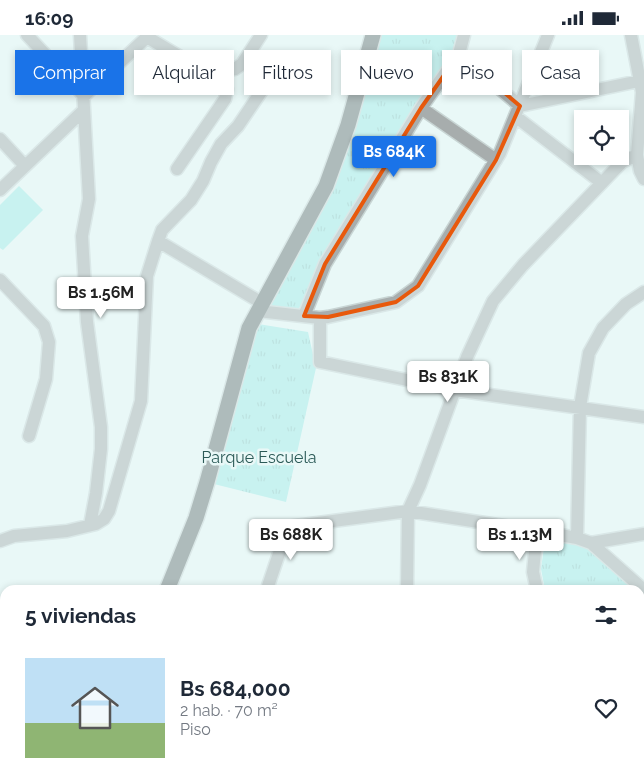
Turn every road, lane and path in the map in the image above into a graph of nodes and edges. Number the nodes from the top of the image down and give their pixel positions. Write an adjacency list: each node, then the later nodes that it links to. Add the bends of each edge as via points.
1 (27, 35): 17 (street)
2 (80, 35): 17 (street)
3 (262, 35): 11 (street, via 242,64)
4 (373, 35): 32 (main road, via 348,125 326,186)
5 (464, 35): 10 (street)
6 (548, 35): 20 (street)
7 (631, 35): 13 (street)
8 (148, 36): 9 (street); 17 (street)
9 (170, 50)
10 (460, 50)
11 (234, 69)
12 (442, 78): 18 (street)
13 (642, 81): 20 (street); 22 (street)
14 (225, 95): 25 (street)
15 (259, 95): 29 (street, via 221,144 191,200 162,230)
16 (501, 95): 20 (street)
17 (84, 96): 19 (street)
18 (421, 108): 23 (street); 33 (street, via 325,264)
19 (84, 110): 24 (street); 40 (street, via 89,199 82,236 87,322 101,427)
20 (517, 111): 23 (street); 27 (street)
21 (0, 139): 24 (street)
22 (637, 155): 26 (street); 27 (street, via 622,162)
23 (496, 160): 34 (street, via 418,286 396,302)
24 (25, 166): 28 (street)
25 (177, 169)
26 (644, 179)
27 (602, 183): 35 (street, via 493,301)
28 (0, 190)
29 (158, 241): 32 (street); 40 (street, via 147,276 140,401 108,511 104,519)
30 (0, 280): 38 (street, via 44,326 49,341 46,379)
31 (644, 292): 36 (street, via 626,304 603,328 590,353)
32 (260, 307): 33 (street); 46 (main road, via 249,328 196,519)
33 (304, 316): 34 (street)
34 (320, 318): 35 (street, via 320,362)
35 (454, 390): 36 (street); 39 (street)
36 (580, 407): 37 (street); 43 (street)
37 (644, 417)
38 (29, 436)
39 (408, 511): 41 (street); 47 (street, via 288,527); 48 (street)
40 (90, 525): 44 (street)
41 (537, 531): 43 (street); 49 (street, via 533,572)
42 (644, 534): 45 (street)
43 (577, 538): 45 (street)
44 (0, 541)
45 (591, 543): 50 (street)
46 (169, 585)
47 (268, 585)
48 (407, 585)
49 (536, 585)
50 (638, 585)

